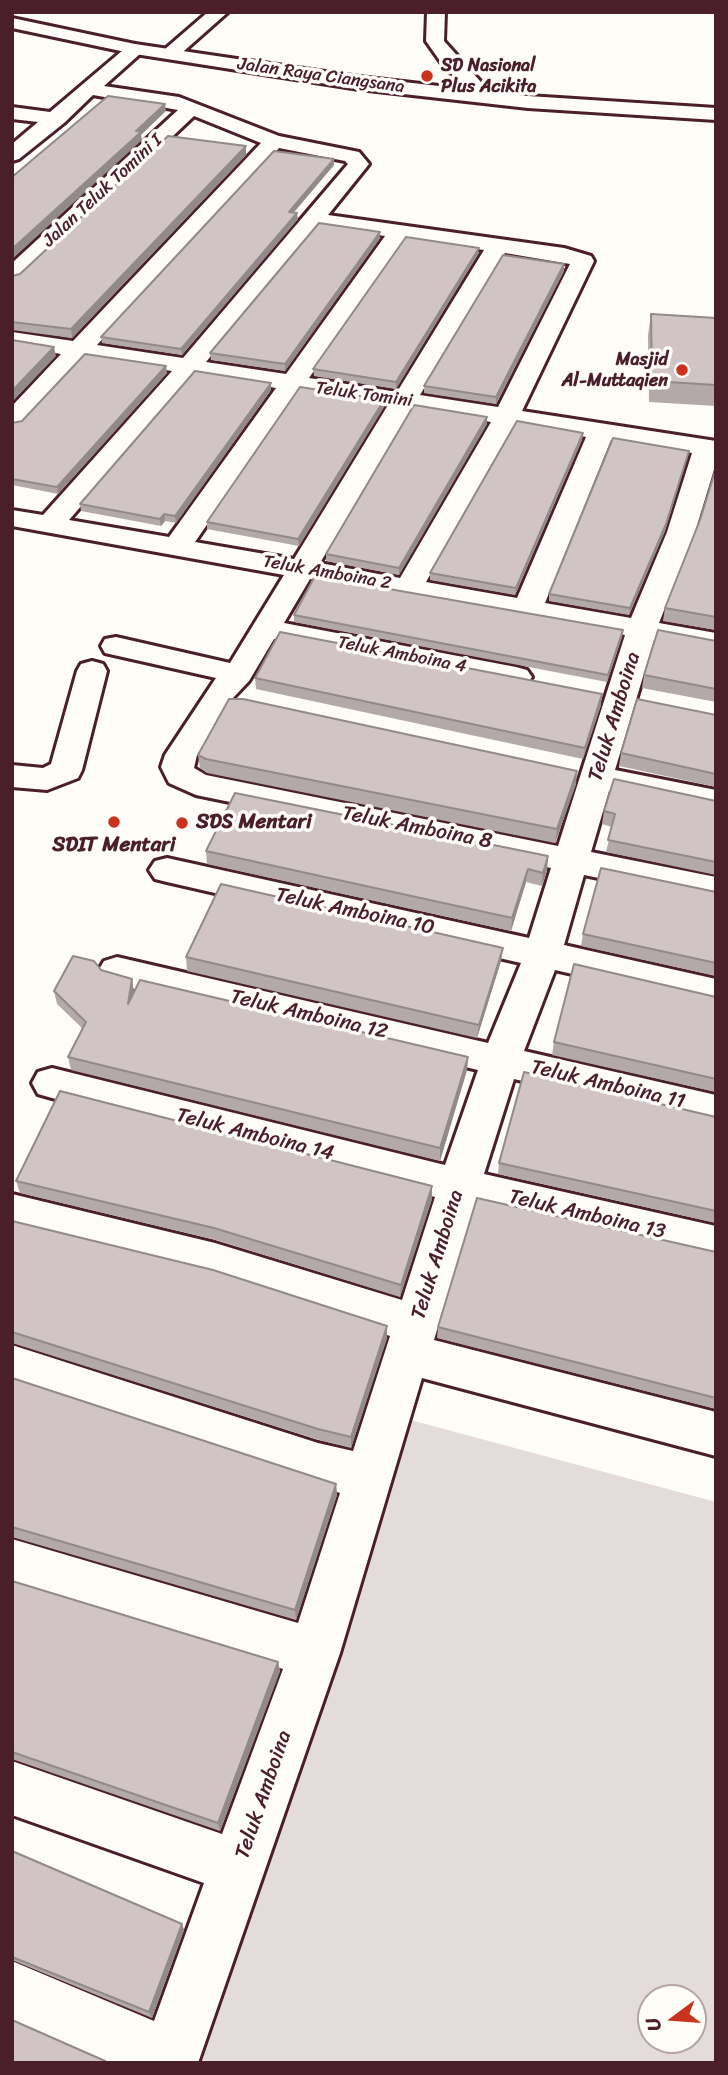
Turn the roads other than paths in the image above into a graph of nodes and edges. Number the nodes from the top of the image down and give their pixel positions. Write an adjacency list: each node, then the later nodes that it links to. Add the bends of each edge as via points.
1 (219, 12): 5 (street)
2 (436, 12): 7 (street, via 435,41 471,81 477,91)
3 (12, 23): 4 (street, Jalan Raya Ciangsana)
4 (135, 48): 5 (street, Jalan Raya Ciangsana); 6 (street)
5 (170, 54): 7 (street, Jalan Raya Ciangsana)
6 (88, 89): 8 (street); 11 (street)
7 (474, 96): 10 (street, Jalan Raya Ciangsana)
8 (193, 107): 12 (street); 17 (street, Jalan Teluk Tomini I)
9 (12, 113): 11 (street)
10 (716, 114)
11 (57, 119): 13 (street)
12 (274, 141): 14 (street, via 359,161); 19 (street)
13 (12, 155)
14 (314, 219): 15 (street); 20 (street)
15 (400, 231): 16 (street); 21 (street)
16 (498, 246): 22 (street); 23 (street, via 583,261)
17 (12, 276)
18 (12, 339): 19 (street, Teluk Tomini)
19 (78, 349): 20 (street, Teluk Tomini); 24 (street)
20 (189, 367): 21 (street, Teluk Tomini); 28 (street)
21 (291, 384): 22 (street, Teluk Tomini); 29 (street)
22 (402, 400): 23 (street, Teluk Tomini); 30 (street)
23 (506, 418): 25 (street, Teluk Tomini); 31 (street)
24 (12, 421)
25 (601, 433): 26 (street, Teluk Tomini); 32 (street)
26 (711, 449): 34 (street, Teluk Amboina)
27 (12, 518): 28 (street, Teluk Amboina 2)
28 (49, 525): 29 (street, Teluk Amboina 2)
29 (176, 548): 30 (street, Teluk Amboina 2)
30 (301, 569): 31 (street, Teluk Amboina 2); 33 (street)
31 (409, 587): 32 (street, Teluk Amboina 2)
32 (528, 608): 34 (street, Teluk Amboina 2)
33 (264, 628): 38 (street, Teluk Amboina 4); 39 (street)
34 (642, 629): 35 (street, Teluk Amboina 2); 41 (street, Teluk Amboina, via 623,698)
35 (716, 642)
36 (116, 646): 39 (street)
37 (92, 671): 42 (street, via 66,769 47,779)
38 (543, 682)
39 (228, 684): 40 (street); 44 (street, Teluk Amboina 8, via 177,767 196,784)
40 (260, 703)
41 (583, 774): 43 (street); 44 (street, Teluk Amboina)
42 (12, 775)
43 (716, 801)
44 (572, 859): 46 (street, Teluk Amboina 8); 47 (street, Teluk Amboina)
45 (167, 870): 47 (street, Teluk Amboina 10)
46 (716, 890)
47 (543, 953): 49 (street, Teluk Amboina 10); 50 (street, Teluk Amboina)
48 (117, 971): 50 (street, Teluk Amboina 12)
49 (716, 993)
50 (501, 1059): 52 (street, Teluk Amboina 11); 53 (street, Teluk Amboina)
51 (52, 1083): 53 (street, Teluk Amboina 14)
52 (716, 1111)
53 (459, 1186): 55 (street, Teluk Amboina 13); 56 (street, Teluk Amboina)
54 (12, 1212): 56 (street, via 215,1261)
55 (716, 1244)
56 (413, 1339): 58 (street); 59 (street, Teluk Amboina)
57 (12, 1365): 59 (street, via 317,1465)
58 (716, 1434)
59 (369, 1476): 61 (street, Teluk Amboina)
60 (12, 1563): 61 (street)
61 (314, 1653): 63 (street, Teluk Amboina)
62 (12, 1788): 63 (street, via 194,1850)
63 (237, 1870): 65 (street, Teluk Amboina)
64 (12, 1990): 65 (street)
65 (169, 2060)

